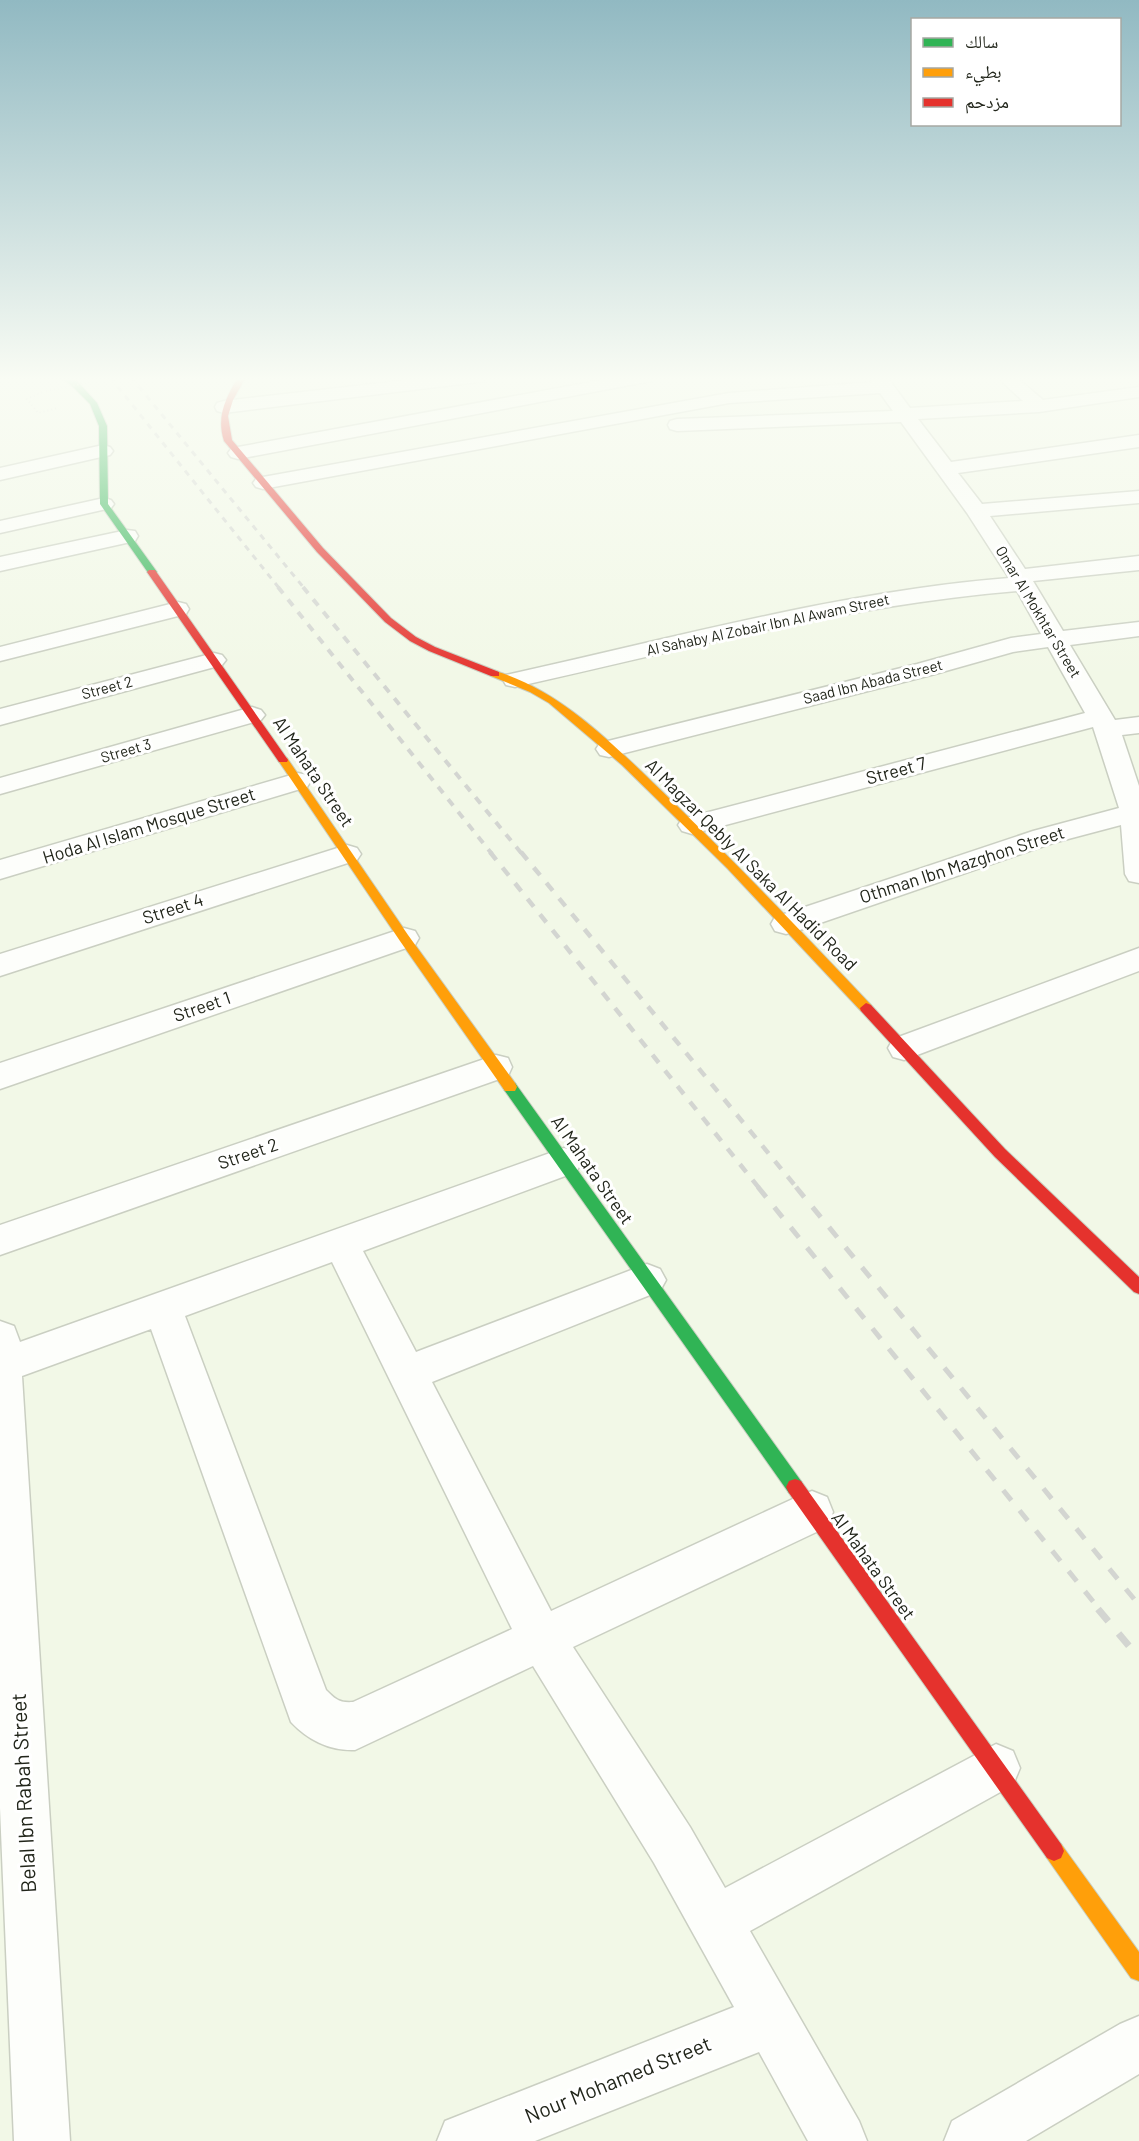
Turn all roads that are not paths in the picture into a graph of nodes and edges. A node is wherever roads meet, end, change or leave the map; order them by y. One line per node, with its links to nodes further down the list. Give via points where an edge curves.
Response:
1 (103, 477): 7 (street)
2 (257, 477): 5 (street, Al Magzar Qebly Al Saka Al Hadid Road)
3 (296, 477): 5 (street)
4 (952, 477): 8 (street, Omar Al Mokhtar Street)
5 (262, 483): 19 (street, Al Magzar Qebly Al Saka Al Hadid Road, via 326,558 393,626 444,654)
6 (1139, 497): 8 (street)
7 (104, 504): 9 (street); 10 (street, Al Mahata Street)
8 (976, 511): 13 (street, Omar Al Mokhtar Street)
9 (0, 526)
10 (127, 536): 12 (street); 14 (street, Al Mahata Street)
11 (1139, 563): 13 (street, Al Sahaby Al Zobair Ibn Al Awam Street)
12 (0, 564)
13 (1021, 580): 16 (street, Omar Al Mokhtar Street); 19 (street, Al Sahaby Al Zobair Ibn Al Awam Street, via 822,612)
14 (178, 609): 17 (street); 18 (street, Al Mahata Street)
15 (1139, 628): 16 (street, Saad Ibn Abada Street)
16 (1055, 639): 22 (street, Omar Al Mokhtar Street); 24 (street, Saad Ibn Abada Street, via 1011,645)
17 (0, 654)
18 (214, 660): 20 (street, Al Mahata Street); 21 (street, Street 2)
19 (515, 680): 24 (street, Al Magzar Qebly Al Saka Al Hadid Road, via 568,711)
20 (252, 715): 25 (street, Al Mahata Street); 26 (street, Street 3)
21 (0, 717)
22 (1103, 723): 23 (street, Street 7); 27 (street, Omar Al Mokhtar Street); 28 (street, Street 7)
23 (1139, 725)
24 (609, 748): 28 (street, Al Magzar Qebly Al Saka Al Hadid Road)
25 (297, 781): 29 (street, Al Mahata Street); 30 (street, Hoda Al Islam Mosque Street)
26 (0, 786)
27 (1137, 811): 31 (street, Omar Al Mokhtar Street); 32 (street, Othman Ibn Mazghon Street, via 1042,837)
28 (692, 825): 32 (street, Al Magzar Qebly Al Saka Al Hadid Road)
29 (347, 854): 33 (street, Al Mahata Street); 35 (street, Street 4)
30 (0, 870)
31 (1139, 874)
32 (786, 924): 36 (street, Al Magzar Qebly Al Saka Al Hadid Road)
33 (404, 938): 37 (street, Al Mahata Street); 38 (street, Street 1)
34 (1139, 959): 36 (street)
35 (0, 965)
36 (903, 1048): 43 (street, Al Magzar Qebly Al Saka Al Hadid Road, via 999,1150)
37 (496, 1067): 39 (street, Al Mahata Street); 40 (street, Street 2)
38 (0, 1076)
39 (564, 1162): 41 (street); 42 (street, Al Mahata Street)
40 (0, 1240)
41 (340, 1242): 44 (street); 46 (street)
42 (647, 1280): 46 (street); 48 (street, Al Mahata Street)
43 (1139, 1287)
44 (162, 1307): 45 (street); 49 (street, via 308,1705 322,1720 340,1727 356,1726)
45 (1, 1352): 47 (street, Belal Ibn Rabah Street)
46 (407, 1374): 49 (street)
47 (4, 1482): 55 (street, Belal Ibn Rabah Street)
48 (812, 1512): 49 (street); 50 (street, Al Mahata Street)
49 (541, 1638): 51 (street, via 672,1845)
50 (996, 1768): 51 (street); 52 (street, Al Mahata Street)
51 (715, 1922): 53 (street)
52 (1139, 1970)
53 (770, 2020): 56 (street, Nour Mohamed Street); 57 (street)
54 (1139, 2043): 58 (street)
55 (42, 2141)
56 (465, 2141)
57 (838, 2141)
58 (972, 2141)

